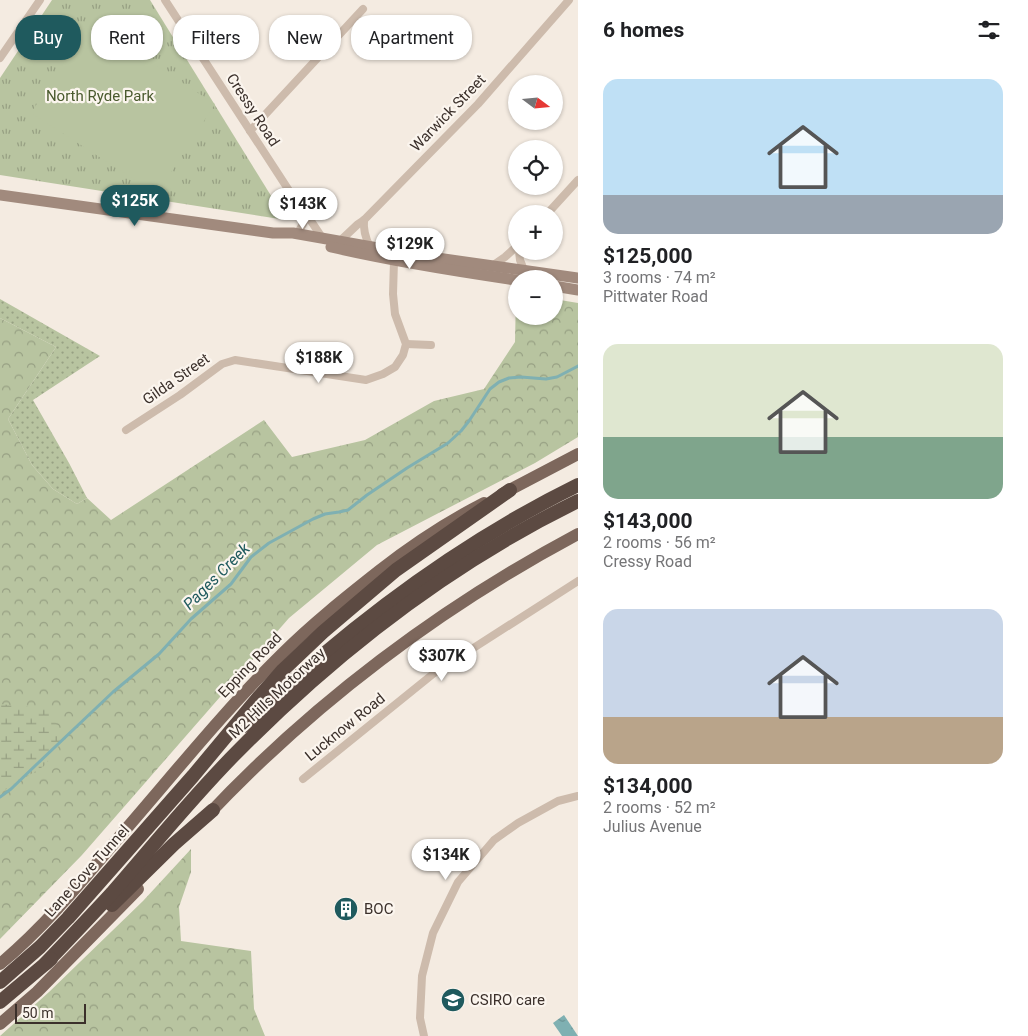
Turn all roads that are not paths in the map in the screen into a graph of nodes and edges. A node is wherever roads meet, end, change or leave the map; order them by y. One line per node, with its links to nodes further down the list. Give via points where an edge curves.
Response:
1 (40, 0): 5 (street)
2 (165, 0): 6 (street, Cressy Road)
3 (569, 0): 11 (street, Warwick Street, via 478,104)
4 (363, 9): 6 (street)
5 (0, 58)
6 (250, 131): 10 (street, Cressy Road)
7 (578, 180): 9 (street)
8 (0, 195): 12 (main road)
9 (555, 205)
10 (301, 209): 13 (street, via 304,222); 14 (street, Cressy Road)
11 (364, 220): 15 (street, Warwick Street); 16 (street, via 365,238)
12 (273, 233): 13 (main road); 20 (main road)
13 (294, 233): 14 (main road)
14 (323, 239): 15 (main road)
15 (340, 241): 16 (main road)
16 (374, 247): 18 (main road); 20 (street)
17 (508, 254): 21 (street)
18 (423, 256): 20 (street); 21 (main road)
19 (520, 260): 22 (street)
20 (394, 261): 25 (main road); 28 (street, via 392,294 395,314)
21 (492, 266): 22 (main road)
22 (524, 270)
23 (563, 276): 24 (main road)
24 (578, 278)
25 (508, 279)
26 (563, 288): 27 (main road)
27 (578, 290)
28 (406, 344): 29 (street); 30 (street, Gilda Street, via 395,367 366,380 235,360 222,364)
29 (431, 345)
30 (126, 430)
31 (578, 454): 33 (main road, Epping Road)
32 (578, 485): 37 (highway, M2 Hills Motorway, via 462,551 343,636 276,695)
33 (510, 490): 37 (highway, via 396,570 322,632 283,670); 41 (main road, Epping Road, via 447,523 396,558 297,640 251,686 67,897)
34 (578, 501): 42 (highway, M2 Hills Motorway, via 452,573 344,653 237,752)
35 (578, 534): 40 (main road, via 473,596 390,653 265,757)
36 (578, 581): 38 (street, Lucknow Road, via 434,674)
37 (193, 776): 43 (highway, Lane Cove Tunnel, via 68,918)
38 (302, 778)
39 (578, 796): 46 (street, via 558,801 494,840 458,882 433,933 422,976 420,1018)
40 (213, 810): 42 (highway, via 115,903); 45 (main road, via 51,978)
41 (0, 964)
42 (44, 964): 44 (highway)
43 (0, 982)
44 (0, 1002)
45 (0, 1024)
46 (424, 1036)

